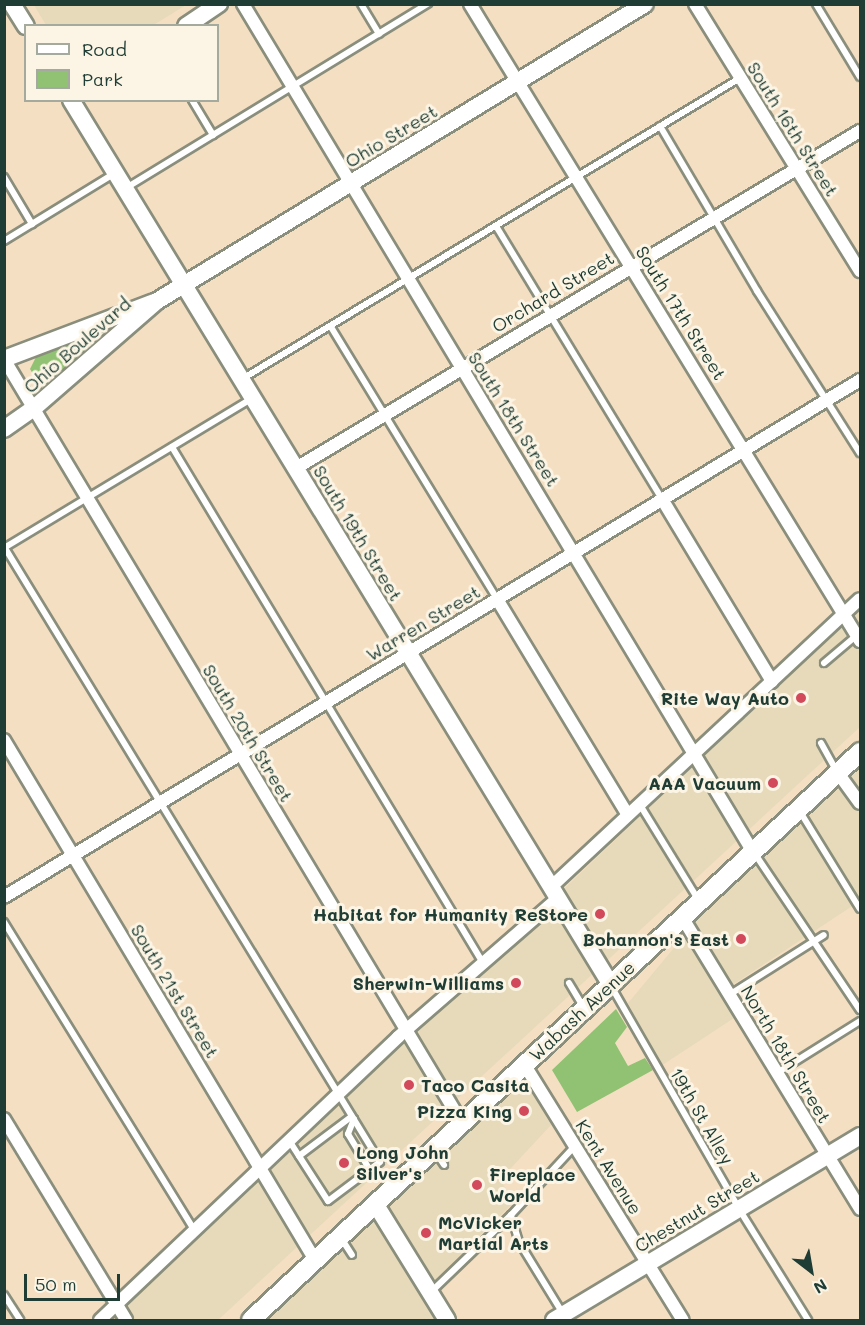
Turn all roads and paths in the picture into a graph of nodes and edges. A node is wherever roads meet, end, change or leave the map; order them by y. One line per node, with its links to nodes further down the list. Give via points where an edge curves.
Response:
1 (12, 4): 10 (street)
2 (219, 4): 11 (street)
3 (243, 4): 16 (street, South 18th Street)
4 (361, 4): 12 (lane)
5 (428, 4): 12 (lane)
6 (470, 4): 15 (street, South 17th Street)
7 (645, 4): 15 (street, Ohio Street)
8 (695, 4): 14 (street, South 16th Street)
9 (816, 4): 13 (lane)
10 (25, 24)
11 (189, 24)
12 (380, 34): 16 (lane)
13 (861, 77)
14 (740, 78): 19 (lane); 22 (street, South 16th Street)
15 (518, 82): 25 (street, South 17th Street); 26 (street, Ohio Street)
16 (292, 87): 21 (lane); 26 (street, South 18th Street)
17 (72, 102): 23 (street, South 19th Street)
18 (193, 102): 21 (lane)
19 (660, 126): 25 (lane); 28 (lane)
20 (861, 130): 22 (street, Orchard Street)
21 (213, 135): 27 (lane)
22 (796, 168): 28 (street, Orchard Street); 33 (street, South 16th Street)
23 (116, 173): 27 (street, South 19th Street); 29 (lane)
24 (4, 177): 29 (lane)
25 (574, 177): 30 (lane); 32 (street, South 17th Street)
26 (349, 183): 34 (street, South 18th Street); 35 (street, Ohio Street)
27 (125, 188): 35 (street, South 19th Street)
28 (717, 218): 32 (street, Orchard Street); 44 (lane, via 757,291)
29 (32, 224): 31 (lane)
30 (496, 226): 34 (lane); 37 (lane)
31 (4, 241)
32 (632, 267): 37 (street, Orchard Street); 49 (street, South 17th Street)
33 (861, 271)
34 (408, 281): 38 (lane); 40 (street, South 18th Street)
35 (184, 284): 36 (street, Ohio Street); 41 (street, South 19th Street)
36 (157, 301): 39 (street, Ohio Boulevard); 45 (street, Ohio Boulevard)
37 (549, 315): 40 (street, Orchard Street); 53 (lane)
38 (331, 327): 41 (lane); 46 (lane)
39 (4, 359): 45 (street, South 20th Street)
40 (462, 368): 46 (street, Orchard Street); 55 (street, South 18th Street)
41 (242, 379): 43 (street, South 19th Street)
42 (861, 380): 44 (street, Warren Street)
43 (254, 398): 48 (lane); 51 (street, South 19th Street)
44 (829, 400): 49 (street, Warren Street); 50 (lane)
45 (34, 408): 47 (street, Ohio Boulevard); 52 (street, South 20th Street)
46 (384, 415): 51 (street, Orchard Street); 56 (lane)
47 (4, 429)
48 (172, 447): 52 (lane); 63 (lane)
49 (745, 450): 53 (street, Warren Street); 58 (street, South 17th Street)
50 (861, 453)
51 (296, 468): 60 (street, South 19th Street)
52 (88, 498): 54 (lane); 68 (street, South 20th Street)
53 (662, 499): 55 (street, Warren Street); 62 (street)
54 (5, 548): 70 (lane)
55 (574, 552): 56 (street, Warren Street); 67 (street, South 18th Street)
56 (497, 599): 60 (street, Warren Street); 74 (street)
57 (861, 599): 58 (street)
58 (844, 614): 59 (street, South 17th Street); 62 (street)
59 (859, 638): 61 (lane)
60 (406, 654): 63 (street, Warren Street); 77 (street, South 19th Street)
61 (824, 663)
62 (772, 681): 67 (street)
63 (326, 702): 68 (street, Warren Street); 85 (lane)
64 (4, 740): 76 (street, South 21st Street)
65 (821, 743): 69 (lane)
66 (861, 752): 69 (main road, Wabash Avenue)
67 (694, 753): 71 (street); 75 (street, South 18th Street)
68 (240, 754): 70 (street, Warren Street); 92 (street, South 20th Street)
69 (838, 773): 72 (street); 73 (main road, Wabash Avenue)
70 (159, 803): 76 (street, Warren Street); 95 (lane)
71 (639, 803): 74 (street); 79 (lane)
72 (861, 803)
73 (799, 809): 75 (main road, Wabash Avenue); 80 (lane)
74 (627, 814): 77 (street)
75 (753, 852): 79 (main road, Wabash Avenue); 84 (lane)
76 (74, 855): 78 (street, Warren Street); 104 (street, South 21st Street)
77 (555, 892): 85 (street, via 532,927); 87 (street, South 19th Street)
78 (4, 897)
79 (699, 901): 81 (main road, Wabash Avenue)
80 (861, 909)
81 (682, 917): 87 (main road, Wabash Avenue); 88 (street, North 18th Street)
82 (4, 922): 110 (lane)
83 (824, 935): 84 (lane)
84 (816, 940): 88 (lane); 90 (lane)
85 (483, 963): 92 (street)
86 (569, 983): 89 (lane)
87 (611, 986): 89 (main road, Wabash Avenue); 107 (lane, 19th St Alley)
88 (729, 995): 94 (street, North 18th Street)
89 (585, 1009): 93 (main road, Wabash Avenue)
90 (861, 1010)
91 (861, 1020): 94 (lane)
92 (406, 1030): 95 (street); 98 (street, South 20th Street)
93 (524, 1064): 98 (main road, Wabash Avenue); 101 (street, Kent Avenue)
94 (777, 1073): 103 (street, North 18th Street)
95 (338, 1093): 96 (lane); 100 (street)
96 (353, 1118): 102 (lane); 105 (lane, via 348,1134); 105 (lane, via 380,1162)
97 (4, 1119): 117 (street)
98 (462, 1123): 106 (main road, Wabash Avenue, via 439,1157)
99 (861, 1136): 103 (street, Chestnut Street)
100 (290, 1142): 102 (lane); 104 (street)
101 (575, 1146): 109 (lane); 114 (street, Kent Avenue)
102 (298, 1156): 105 (lane, via 328,1201)
103 (827, 1156): 107 (street, Chestnut Street); 108 (street, North 18th Street)
104 (261, 1170): 110 (street); 113 (street, South 21st Street)
105 (370, 1170)
106 (376, 1205): 111 (main road, Wabash Avenue); 115 (street)
107 (739, 1209): 114 (street, Chestnut Street); 125 (lane, 19th St Alley)
108 (861, 1209)
109 (511, 1215): 115 (lane); 118 (lane, via 519,1242)
110 (195, 1232): 117 (street)
111 (341, 1237): 112 (lane); 113 (main road, Wabash Avenue)
112 (352, 1255)
113 (315, 1260): 122 (main road, Wabash Avenue)
114 (648, 1264): 118 (street, Chestnut Street); 124 (street, Kent Avenue)
115 (430, 1293): 123 (street)
116 (4, 1295): 119 (lane)
117 (116, 1305): 120 (street); 121 (street)
118 (561, 1319)
119 (20, 1320)
120 (100, 1320)
121 (126, 1320)
122 (251, 1320)
123 (447, 1320)
124 (683, 1320)
125 (808, 1320)

